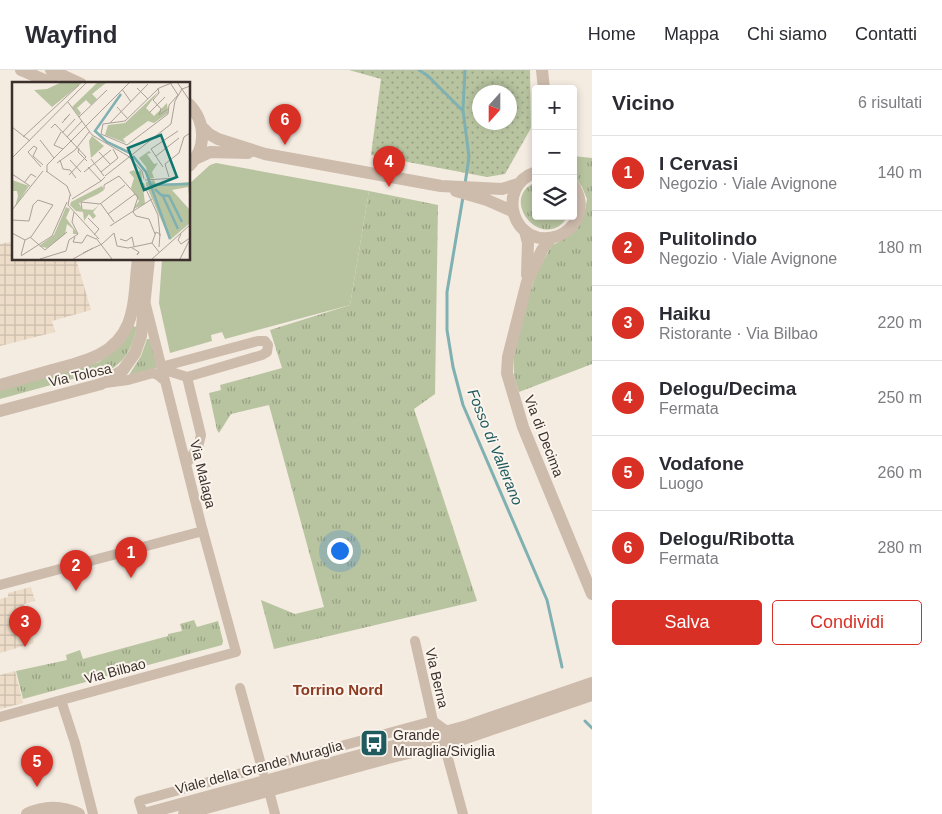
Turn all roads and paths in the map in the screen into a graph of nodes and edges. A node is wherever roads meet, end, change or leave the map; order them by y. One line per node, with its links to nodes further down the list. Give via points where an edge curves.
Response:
1 (21, 70): 4 (street)
2 (51, 70): 5 (street)
3 (542, 70): 6 (street)
4 (49, 82)
5 (77, 82)
6 (544, 85)
7 (190, 105): 8 (street)
8 (202, 127): 9 (street, via 218,139); 10 (street, via 202,143)
9 (265, 154): 10 (street, via 214,151); 12 (street)
10 (192, 162)
11 (532, 173): 13 (street)
12 (437, 185): 13 (street, via 496,189); 15 (street)
13 (513, 186): 15 (street)
14 (577, 193): 16 (street, via 580,210)
15 (509, 209): 18 (street)
16 (577, 218)
17 (576, 220): 19 (street, via 566,232)
18 (525, 231): 19 (street, via 533,236); 22 (street, Via di Decima, via 528,249)
19 (551, 238): 22 (street, Via di Decima)
20 (138, 260): 28 (street, via 129,320 111,347 90,360)
21 (148, 260): 23 (street)
22 (526, 282): 33 (street, Via di Decima, via 508,357 508,377 523,428)
23 (145, 303): 24 (street, Via Malaga); 27 (street, via 141,336 135,353 123,370)
24 (162, 368): 25 (street); 25 (street, via 258,340 265,341 268,346 262,355); 26 (street, Via Malaga)
25 (187, 377): 30 (street, via 201,435 198,447)
26 (165, 381): 27 (street, Via Tolosa, via 152,374); 30 (street, Via Malaga)
27 (101, 384): 29 (street, Via Tolosa)
28 (0, 385)
29 (0, 411)
30 (186, 464): 31 (street, Via Malaga)
31 (203, 531): 32 (street); 35 (street, Via Malaga)
32 (0, 585)
33 (592, 594)
34 (415, 641): 42 (street, Via Berna)
35 (236, 652): 39 (street, Via Bilbao)
36 (592, 683): 40 (street)
37 (240, 688): 45 (street)
38 (592, 695): 40 (street, Viale della Grande Muraglia)
39 (61, 700): 41 (street, Via Bilbao); 49 (street)
40 (528, 711): 43 (street, Viale della Grande Muraglia); 44 (street, Viale della Grande Muraglia)
41 (0, 717)
42 (433, 721): 43 (street); 45 (street)
43 (447, 732): 46 (street, Viale della Grande Muraglia)
44 (444, 744): 46 (street, Viale della Grande Muraglia); 53 (street)
45 (262, 767): 46 (street); 50 (street, via 139,800)
46 (267, 786): 50 (street, Viale della Grande Muraglia); 51 (street, Viale della Grande Muraglia); 52 (street)
47 (27, 814): 48 (street, via 55,808)
48 (79, 814)
49 (93, 814)
50 (143, 814)
51 (184, 814)
52 (275, 814)
53 (463, 814)

